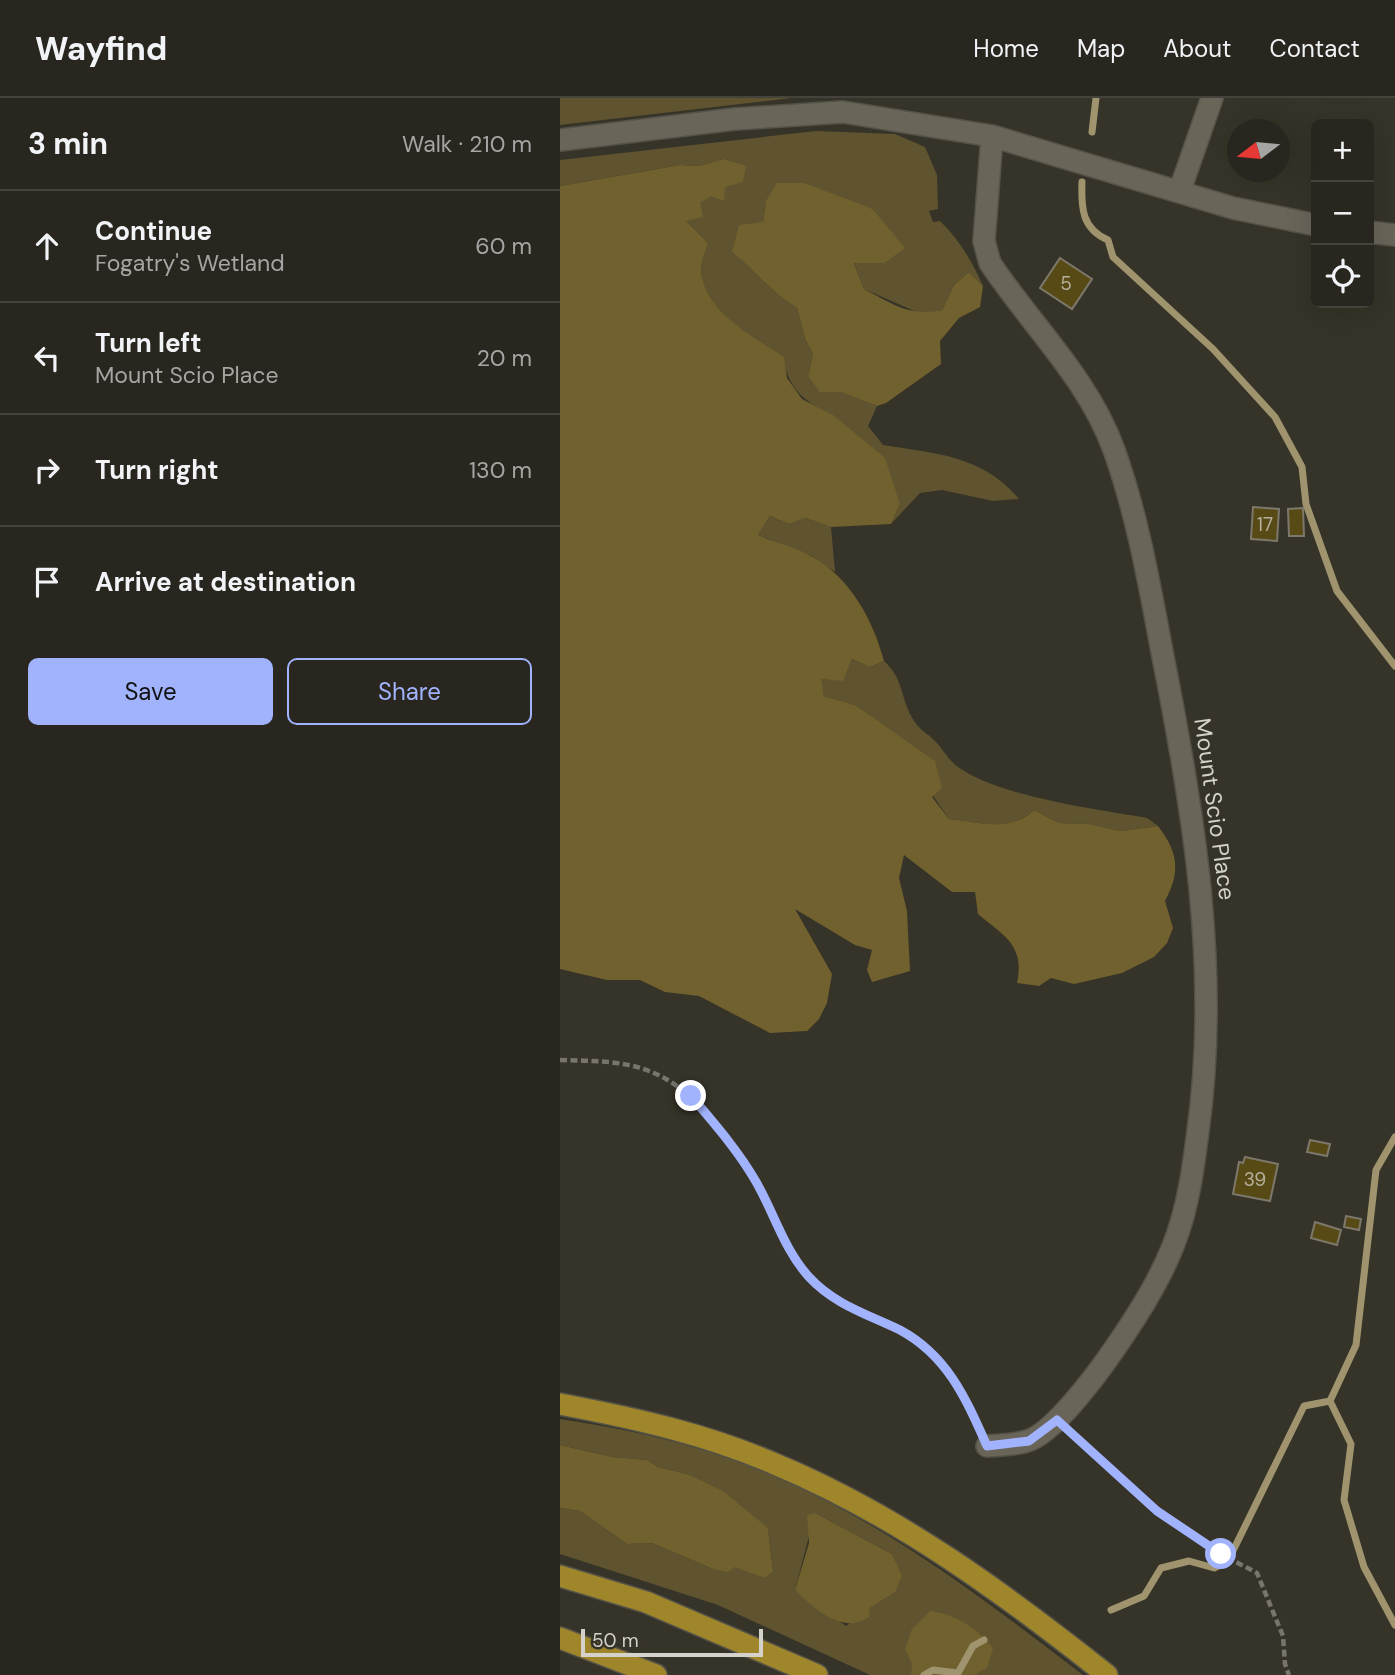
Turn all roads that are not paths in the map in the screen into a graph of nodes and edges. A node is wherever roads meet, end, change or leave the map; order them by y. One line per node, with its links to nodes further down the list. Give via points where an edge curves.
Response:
1 (1212, 98): 5 (street)
2 (840, 105): 3 (street); 4 (street)
3 (992, 136): 5 (street); 10 (street, Mount Scio Place, via 984,241 990,263 1087,396 1114,449 1126,488 1177,727 1204,920 1206,990 1201,1107 1190,1193 1167,1260 1096,1377 1057,1420 1029,1441)
4 (560, 140)
5 (1180, 190): 6 (street, via 1233,208)
6 (1311, 224)
7 (1374, 233): 8 (street)
8 (1395, 235)
9 (560, 1404): 15 (highway, via 699,1436 817,1482 933,1547)
10 (987, 1446)
11 (560, 1576): 14 (highway, via 646,1602)
12 (560, 1638): 13 (highway)
13 (656, 1675)
14 (817, 1675)
15 (1107, 1675)

